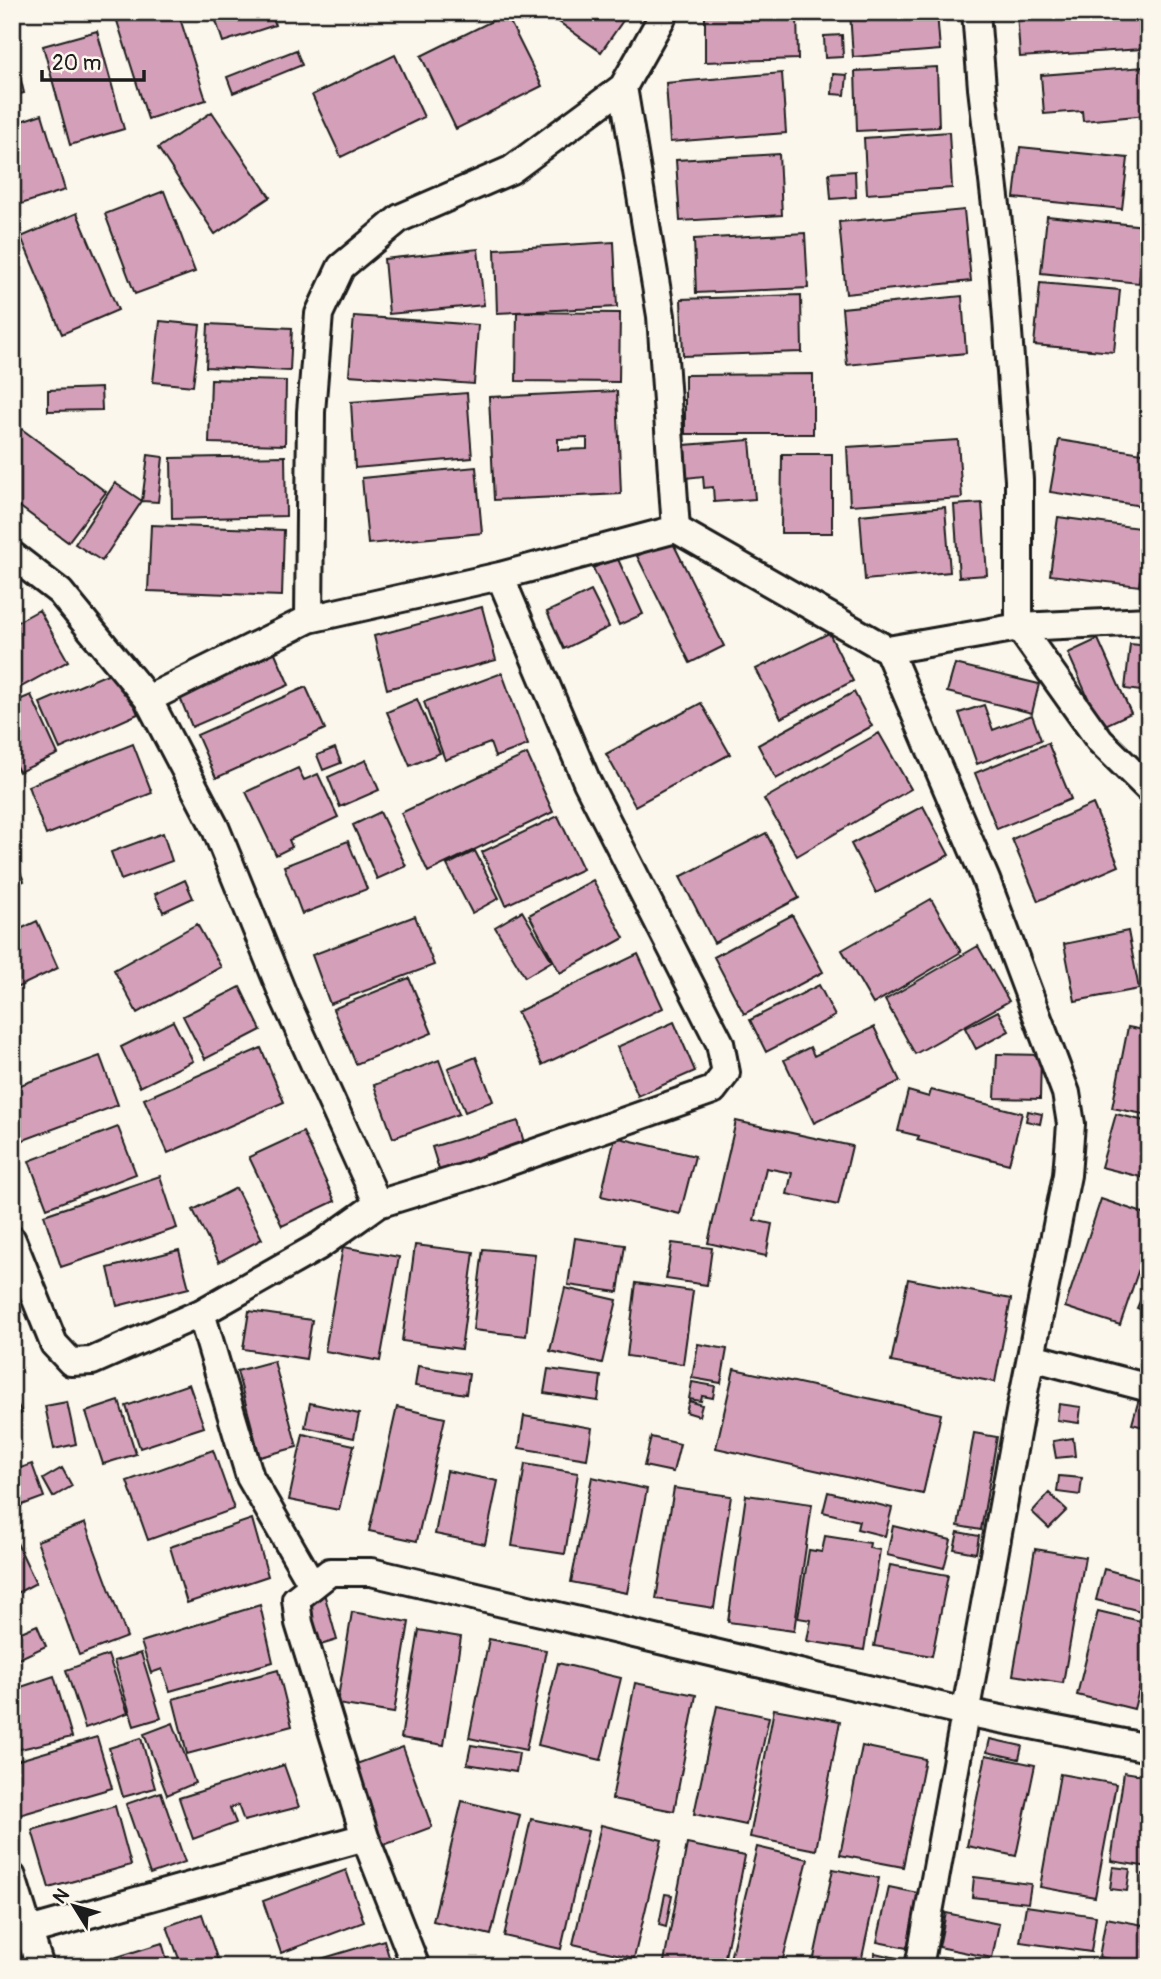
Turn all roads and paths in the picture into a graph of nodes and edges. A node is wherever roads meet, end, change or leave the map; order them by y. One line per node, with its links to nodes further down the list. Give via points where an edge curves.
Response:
1 (665, 12): 3 (street)
2 (976, 12): 9 (street, via 1003,265 1019,480)
3 (623, 87): 4 (street, via 661,316); 7 (street, via 511,170 400,218 341,267 318,314 311,412)
4 (676, 529): 6 (street); 10 (street)
5 (12, 555): 11 (street, via 60,592)
6 (500, 576): 7 (street); 13 (street, via 587,782 720,1043 726,1073 713,1090)
7 (309, 619): 11 (street)
8 (1149, 621): 9 (street)
9 (1019, 627): 10 (street); 12 (street, via 1100,741)
10 (888, 650): 16 (street, via 986,880 1066,1093 1072,1124 1068,1175)
11 (148, 699): 13 (street, via 215,827 284,997)
12 (1149, 789)
13 (378, 1204): 15 (street, via 319,1246)
14 (12, 1240): 15 (street, via 54,1344 71,1363 92,1361)
15 (201, 1314): 18 (street, via 250,1477)
16 (1032, 1357): 17 (street); 19 (street)
17 (1149, 1388)
18 (312, 1584): 19 (street, via 330,1572 371,1572); 21 (street, via 296,1599 299,1623)
19 (965, 1712): 20 (street); 26 (street)
20 (1149, 1748)
21 (365, 1837): 23 (street); 24 (street)
22 (12, 1877): 23 (street)
23 (29, 1931): 25 (street)
24 (420, 1966)
25 (40, 1967)
26 (919, 1967)

